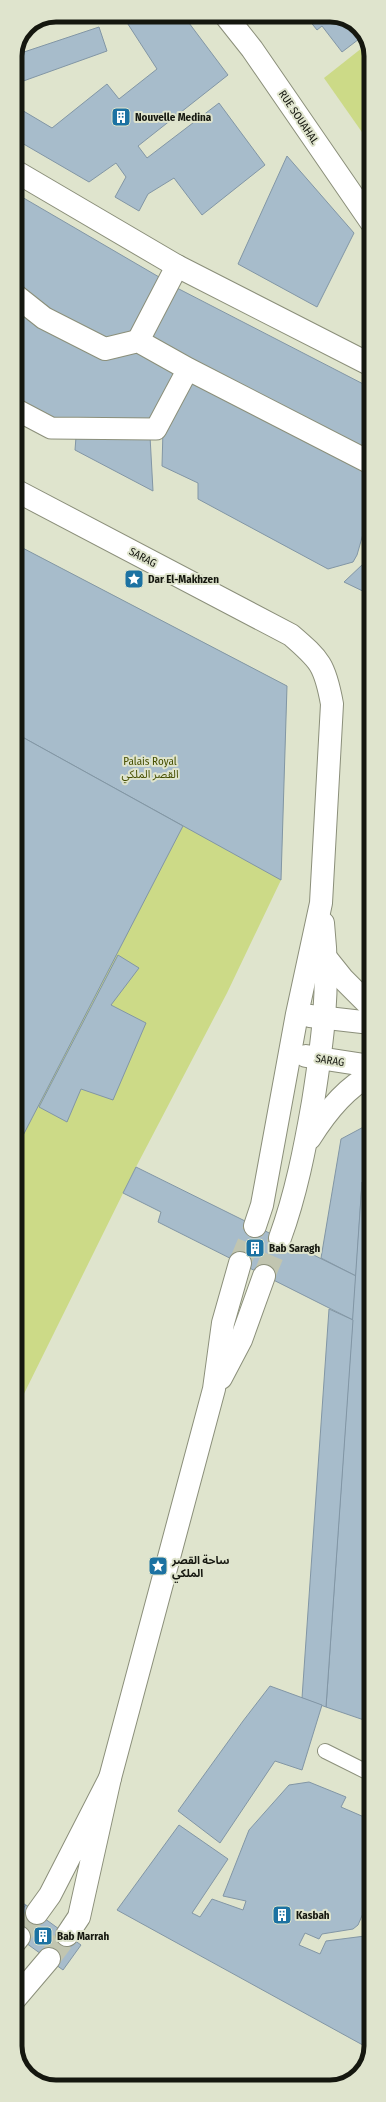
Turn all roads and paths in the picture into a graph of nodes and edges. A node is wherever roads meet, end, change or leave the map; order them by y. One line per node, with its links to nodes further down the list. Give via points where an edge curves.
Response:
1 (231, 22): 3 (street, RUE SOUAHAL, via 252,49)
2 (22, 175): 4 (street)
3 (364, 212)
4 (177, 266): 6 (street); 7 (street)
5 (22, 301): 6 (street, via 44,318 104,349)
6 (138, 341): 8 (street)
7 (364, 361)
8 (188, 369): 9 (street, via 156,429 51,428); 10 (street)
9 (22, 413)
10 (364, 459)
11 (22, 494): 12 (street, SARAG, via 291,635 317,657 328,679 332,704)
12 (321, 903): 13 (street); 15 (street)
13 (327, 959): 14 (street); 16 (street)
14 (364, 1000)
15 (297, 1014): 16 (street); 18 (street)
16 (325, 1018): 17 (street); 19 (street)
17 (364, 1021)
18 (289, 1053): 19 (street, SARAG); 23 (street, via 262,1205)
19 (320, 1058): 20 (street, SARAG); 22 (street)
20 (364, 1065)
21 (364, 1078): 22 (street, via 338,1100)
22 (306, 1144): 24 (street, via 288,1217)
23 (255, 1226)
24 (280, 1238)
25 (240, 1263): 27 (street, via 223,1323)
26 (264, 1276): 27 (street, via 241,1340)
27 (214, 1389): 30 (street)
28 (325, 1751): 29 (lane)
29 (364, 1770)
30 (110, 1778): 31 (street, via 50,1896); 32 (street, via 79,1917)
31 (37, 1913)
32 (67, 1935)
33 (49, 1959): 34 (street)
34 (22, 1991)

